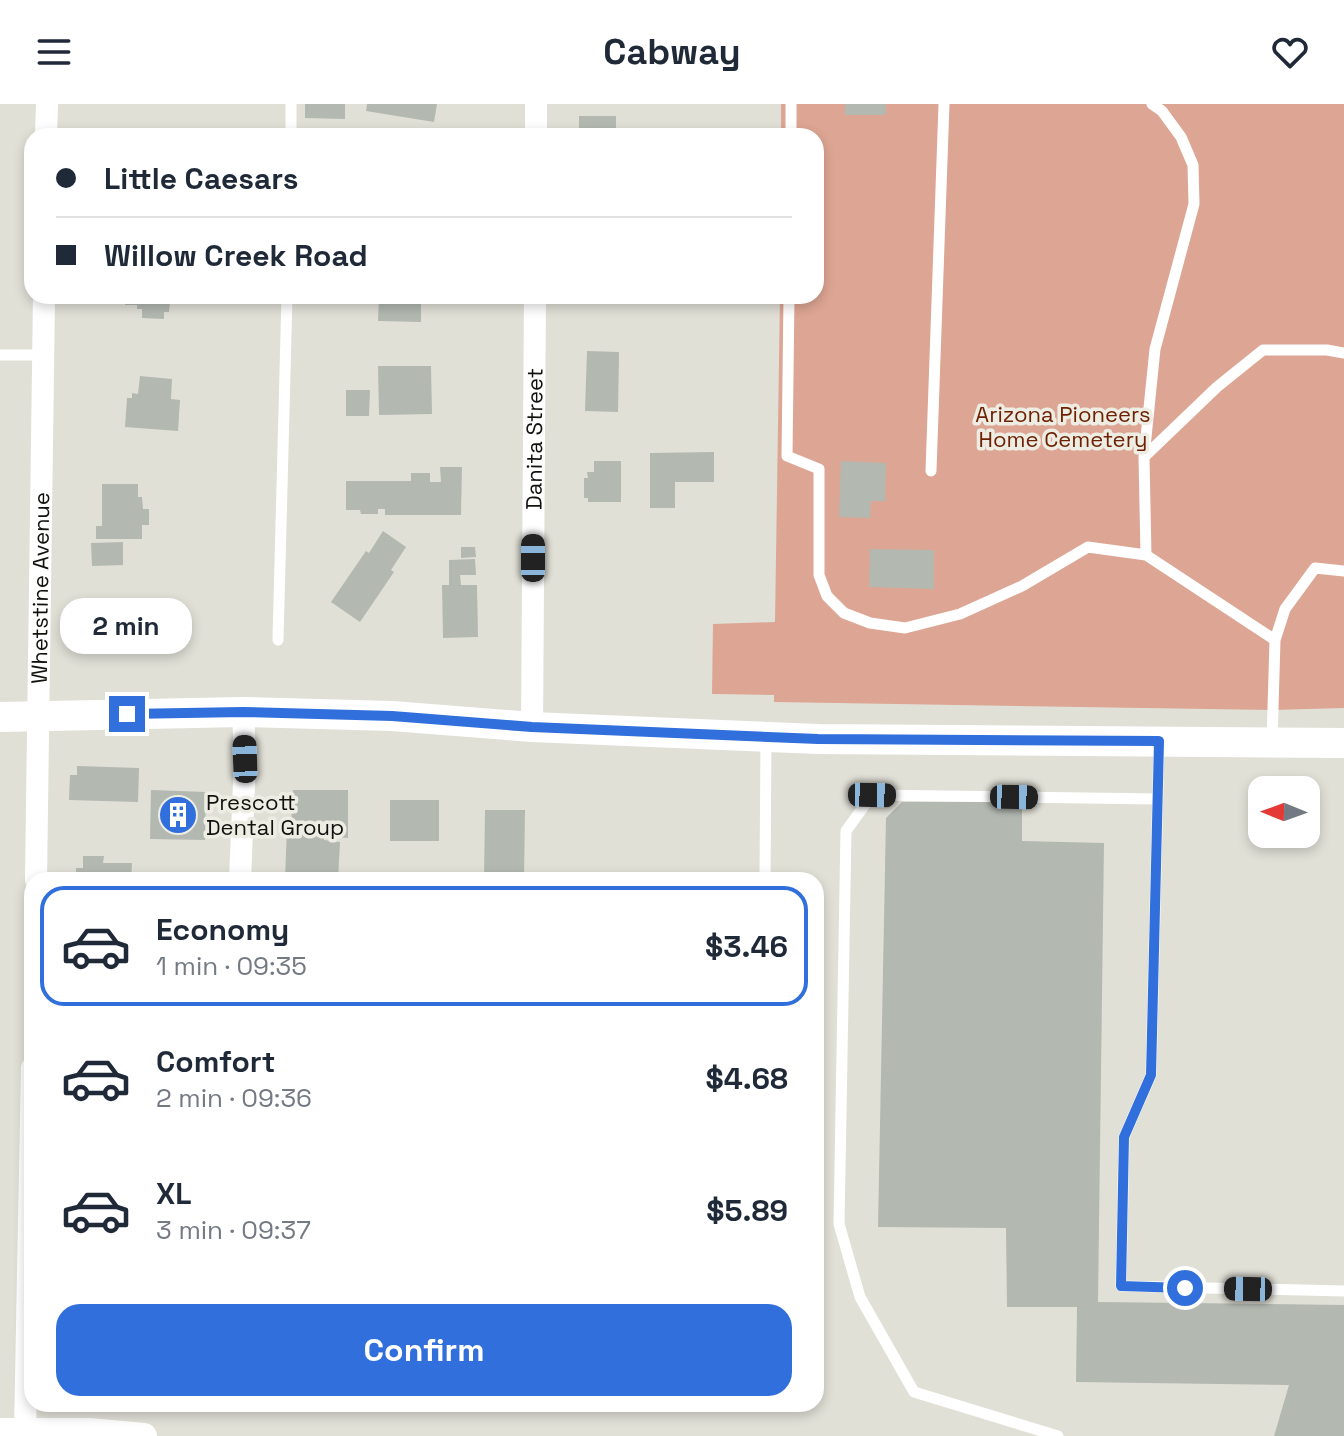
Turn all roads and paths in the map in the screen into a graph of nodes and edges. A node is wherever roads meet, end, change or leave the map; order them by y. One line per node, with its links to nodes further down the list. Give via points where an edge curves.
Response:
1 (47, 104): 7 (street)
2 (291, 104): 8 (lane)
3 (536, 104): 9 (street)
4 (791, 104): 10 (lane)
5 (944, 104): 19 (lane)
6 (1152, 104): 18 (lane, via 1181,137 1193,165 1194,204 1155,349)
7 (46, 128)
8 (291, 128)
9 (536, 128)
10 (791, 128)
11 (44, 304): 17 (street, Whetstine Avenue)
12 (287, 304): 22 (lane)
13 (535, 304): 27 (street, Danita Street)
14 (789, 304): 20 (lane, via 787,456 819,469 819,575 827,596 844,613 905,628 960,614 1088,547)
15 (1344, 353): 18 (lane, via 1263,350)
16 (0, 355): 17 (lane)
17 (43, 355): 25 (street, Whetstine Avenue)
18 (1144, 457): 20 (lane)
19 (931, 471)
20 (1146, 555): 23 (lane)
21 (1344, 571): 23 (lane, via 1315,568 1285,609)
22 (278, 640)
23 (1275, 640): 30 (lane)
24 (243, 712): 25 (main road); 27 (main road); 34 (street)
25 (39, 716): 26 (main road); 33 (street, Whetstine Avenue)
26 (0, 717)
27 (532, 727): 28 (main road)
28 (766, 737): 29 (main road); 35 (lane)
29 (1159, 741): 30 (main road); 32 (lane)
30 (1272, 743): 31 (main road)
31 (1344, 743)
32 (1157, 799): 37 (lane, via 1151,1075 1124,1137 1121,1286); 40 (lane, via 872,795 846,831 839,1224 860,1297 914,1392)
33 (36, 872)
34 (240, 872)
35 (765, 872)
36 (24, 1250): 38 (street)
37 (1344, 1291)
38 (16, 1433): 39 (street)
39 (144, 1436)
40 (1058, 1436)

